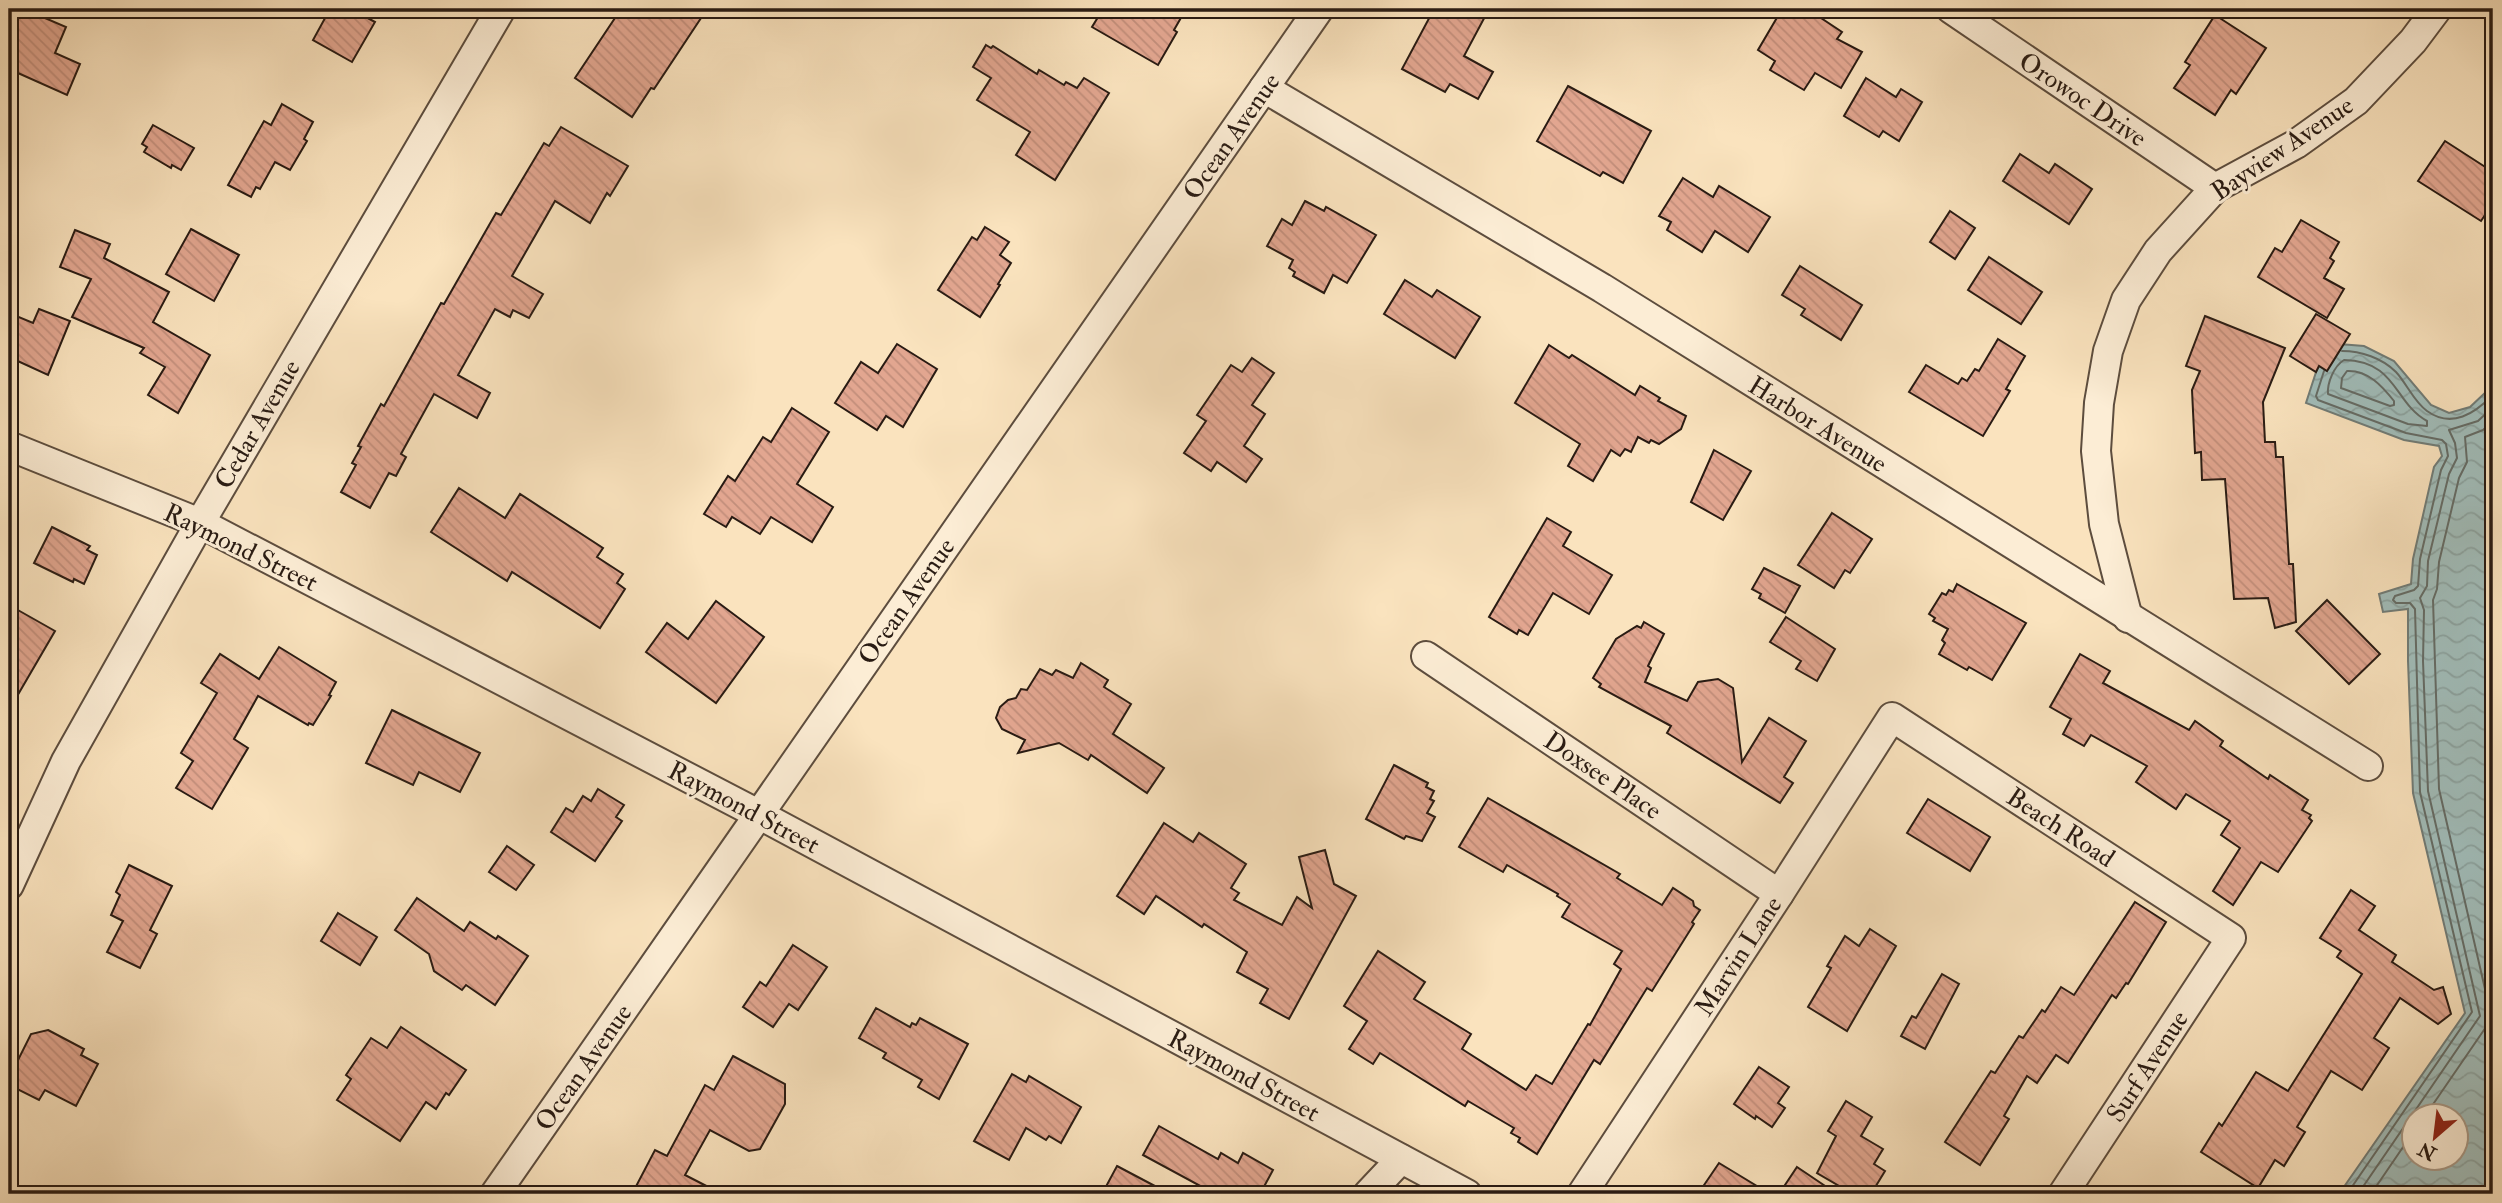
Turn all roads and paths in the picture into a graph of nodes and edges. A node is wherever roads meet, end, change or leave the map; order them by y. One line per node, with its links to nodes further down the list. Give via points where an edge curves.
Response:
1 (501, 9): 8 (street, Cedar Avenue)
2 (1319, 9): 5 (street, Ocean Avenue)
3 (1951, 9): 6 (street, Orowoc Drive)
4 (2437, 9): 6 (street, Bayview Avenue, via 2356,101 2296,144)
5 (1264, 89): 9 (street, Harbor Avenue, via 1602,288); 13 (street, Ocean Avenue)
6 (2215, 188): 9 (street, Bayview Avenue, via 2158,251 2126,300 2108,351 2096,451 2104,524)
7 (9, 446): 8 (street, Raymond Street)
8 (200, 523): 13 (street, Raymond Street); 14 (street, Cedar Avenue, via 66,761)
9 (2128, 618): 12 (street, Harbor Avenue)
10 (1426, 656): 15 (street, Doxsee Place)
11 (1892, 716): 15 (street, Marvin Lane); 16 (street, Beach Road)
12 (2368, 766)
13 (758, 814): 17 (street, Raymond Street); 18 (street, Ocean Avenue)
14 (9, 885)
15 (1779, 894): 21 (street, Marvin Lane)
16 (2231, 938): 22 (street, Surf Avenue)
17 (1401, 1159): 19 (street); 20 (street, Raymond Street)
18 (495, 1194)
19 (1368, 1194)
20 (1467, 1194)
21 (1582, 1194)
22 (2063, 1194)

